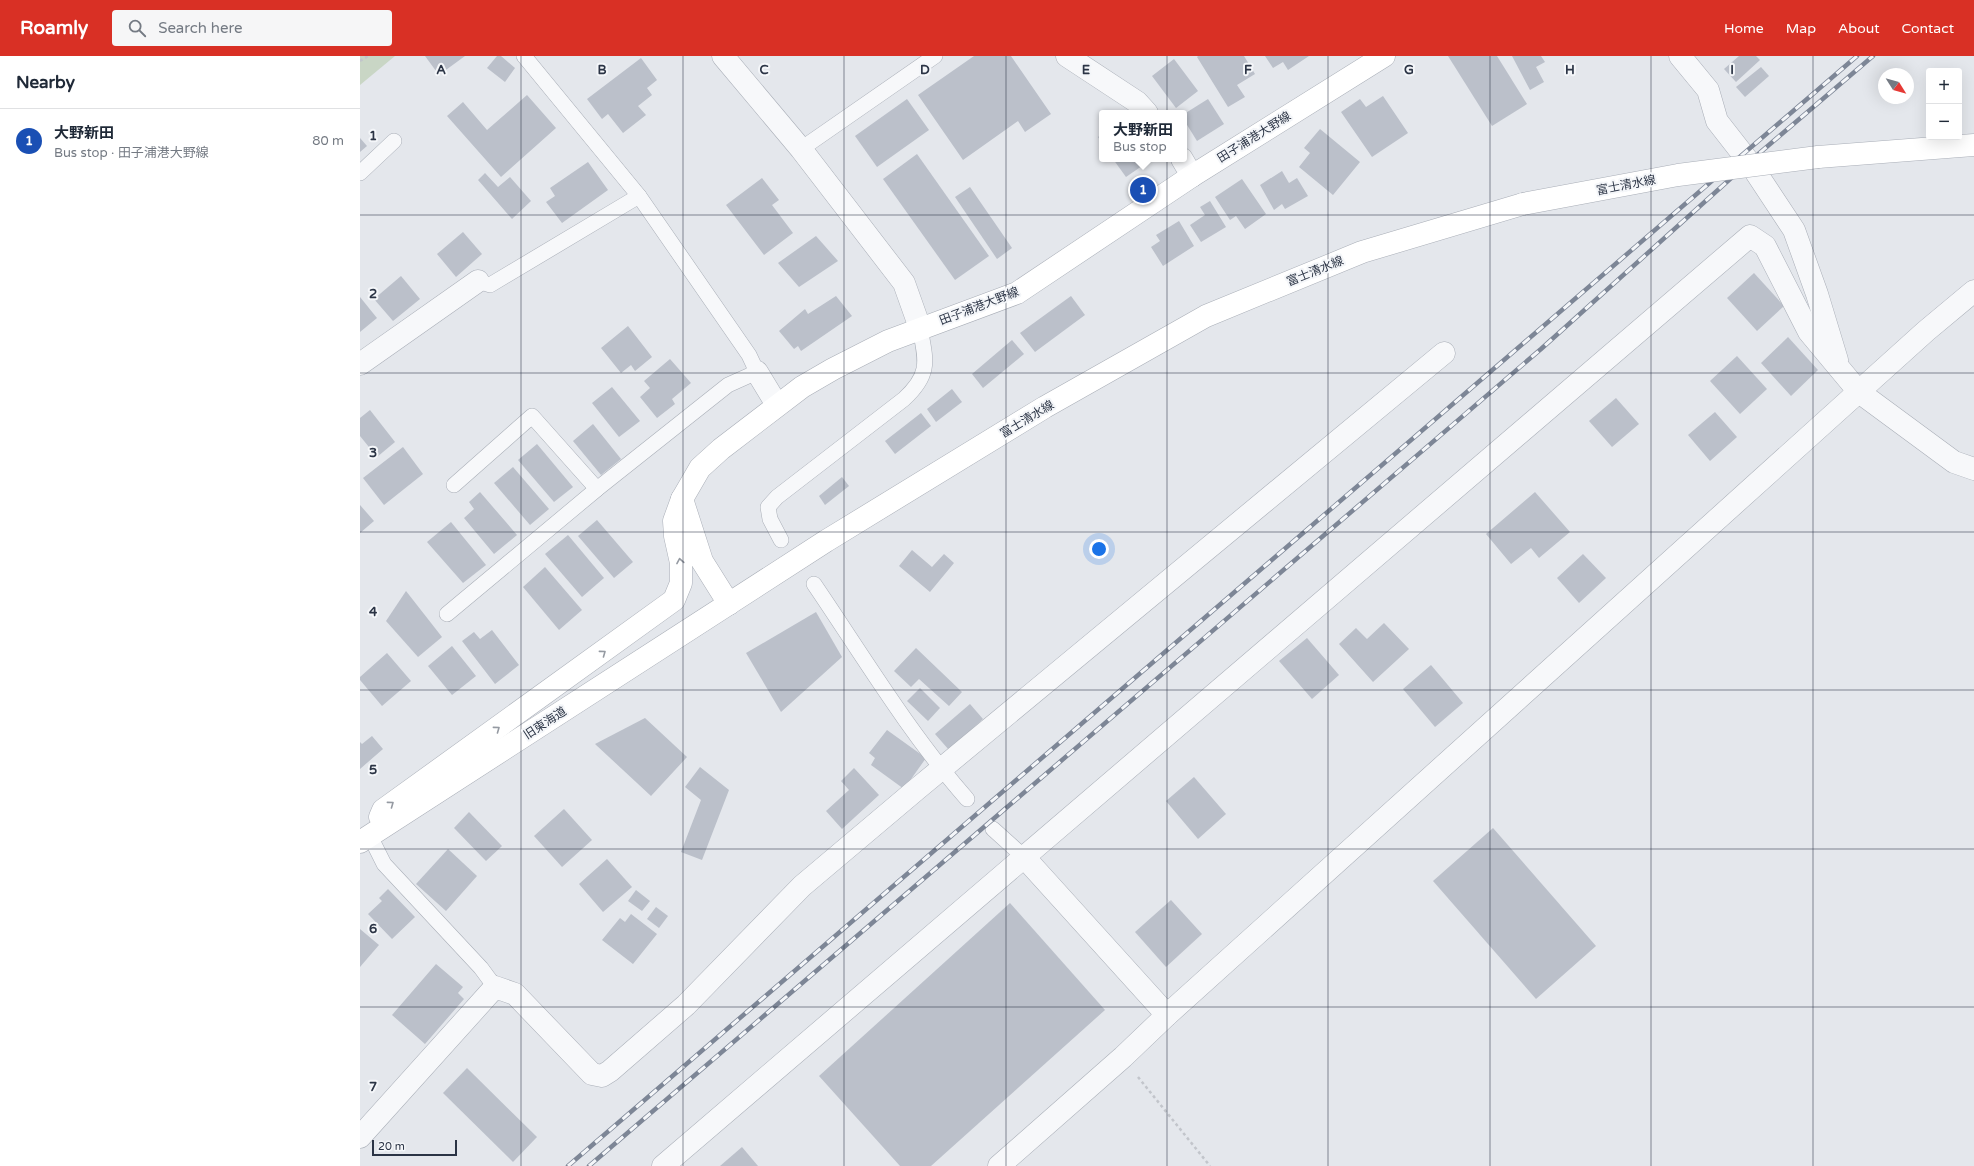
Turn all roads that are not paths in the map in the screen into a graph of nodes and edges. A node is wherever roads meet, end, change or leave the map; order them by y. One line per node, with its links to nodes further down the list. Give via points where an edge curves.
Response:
1 (524, 56): 13 (lane)
2 (723, 56): 10 (street)
3 (935, 56): 10 (lane)
4 (1067, 56): 7 (street, via 1137,102)
5 (1384, 56): 11 (main road, 田子浦港大野線)
6 (1680, 56): 19 (street, via 1708,90 1717,121 1749,162 1794,230)
7 (1144, 110)
8 (394, 141): 12 (lane)
9 (1974, 145): 29 (main road, 富士清水線, bridge, via 1818,156 1678,175 1523,204 1362,252 1206,316 1045,407 826,541)
10 (801, 149): 16 (street, via 904,283)
11 (1187, 167): 16 (main road, 田子浦港大野線, via 1017,293)
12 (360, 173)
13 (639, 196): 14 (lane, via 490,285); 20 (lane, via 749,355)
14 (478, 281): 18 (street)
15 (1974, 291): 21 (street)
16 (920, 328): 22 (main road, 田子浦港大野線, via 833,369); 27 (lane, via 925,355 924,373 917,387 777,497 768,507 770,519)
17 (1444, 352): 31 (street)
18 (360, 364)
19 (1840, 370): 21 (street); 35 (street, via 1809,332 1765,246 1750,236)
20 (756, 372): 22 (street); 25 (lane, via 728,385)
21 (1859, 392): 23 (street, via 1954,462); 37 (street)
22 (777, 405): 26 (main road, 田子浦港大野線, via 721,448 700,468)
23 (1974, 469)
24 (454, 485): 25 (lane, via 532,416)
25 (597, 489): 30 (lane)
26 (682, 499): 29 (main road, via 702,562); 34 (main road, 田子浦港大野線, one-way to 26, via 383,810 674,600 682,583 674,521)
27 (781, 540)
28 (814, 584): 31 (lane)
29 (729, 604): 34 (main road, 旧東海道)
30 (447, 614)
31 (941, 769): 32 (lane); 36 (street, via 802,886 686,1005 602,1076 592,1074 585,1068 515,994)
32 (967, 799)
33 (993, 830): 35 (lane)
34 (365, 839): 36 (lane, via 384,864 481,968)
35 (1024, 857): 37 (street); 39 (street)
36 (495, 987): 38 (street)
37 (1167, 1015): 40 (street)
38 (360, 1137)
39 (663, 1166)
40 (999, 1166)

